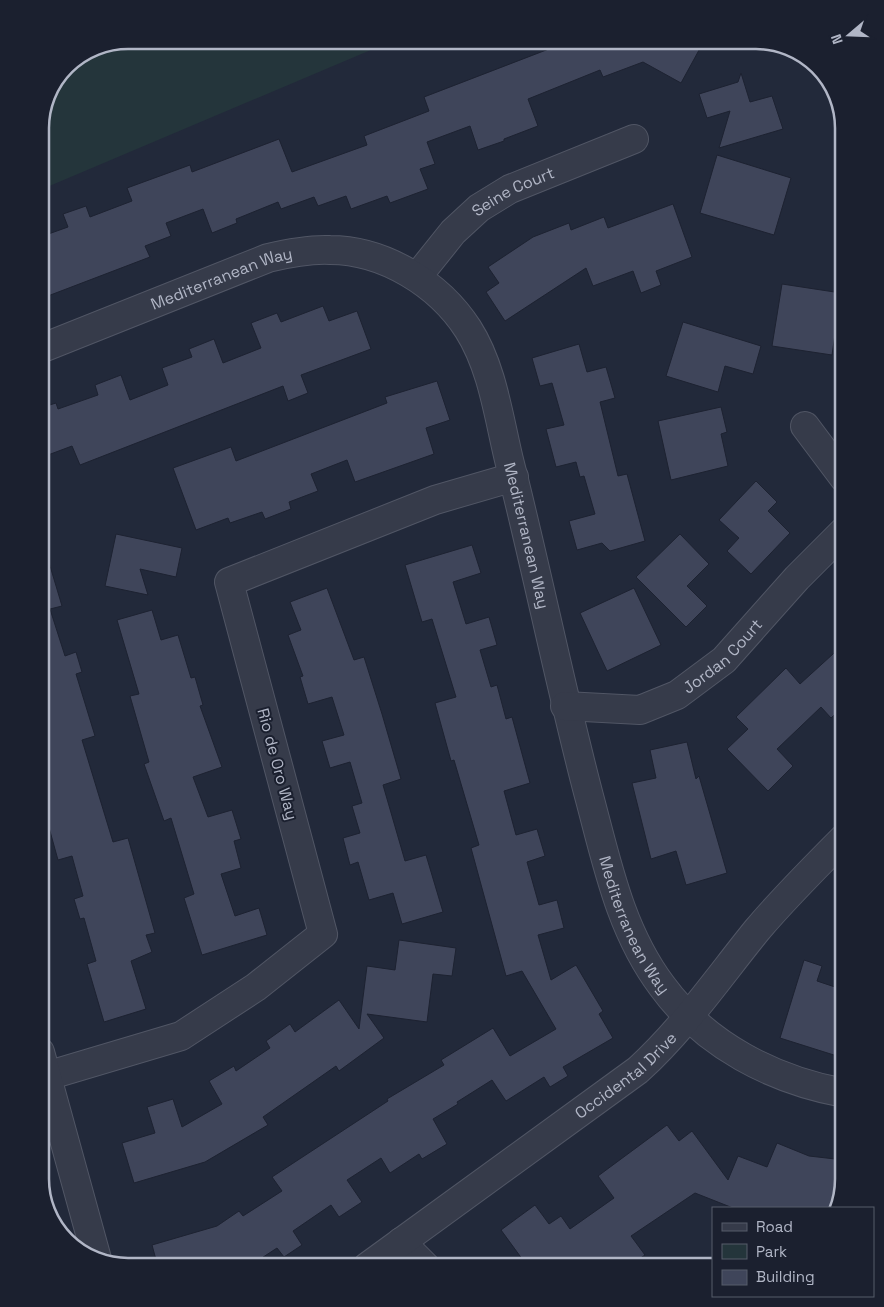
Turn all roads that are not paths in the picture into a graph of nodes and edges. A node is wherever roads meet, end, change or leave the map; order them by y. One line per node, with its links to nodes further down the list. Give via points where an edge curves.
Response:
1 (634, 139): 2 (street, Seine Court, via 510,189 479,208 453,232)
2 (417, 277): 3 (street, Mediterranean Way, via 368,255 333,249 297,251 268,258); 6 (street, Mediterranean Way, via 459,316 485,363)
3 (49, 345)
4 (806, 426): 5 (street)
5 (835, 466)
6 (514, 477): 8 (street, Mediterranean Way); 11 (street, Rio de Oro Way, via 435,500 229,582 323,934 256,987 181,1036)
7 (835, 540): 8 (street, Jordan Court, via 724,660 677,694 640,710)
8 (565, 706): 10 (street, Mediterranean Way, via 624,921 663,988)
9 (835, 847): 10 (street, Occidental Drive, via 758,930)
10 (690, 1018): 12 (street, Mediterranean Way, via 718,1042 751,1062 786,1078); 14 (street, Occidental Drive, via 638,1070)
11 (49, 1067)
12 (835, 1091)
13 (49, 1093): 15 (street)
14 (401, 1242): 16 (street, Occidental Drive); 17 (street)
15 (95, 1251)
16 (379, 1258)
17 (417, 1258)

